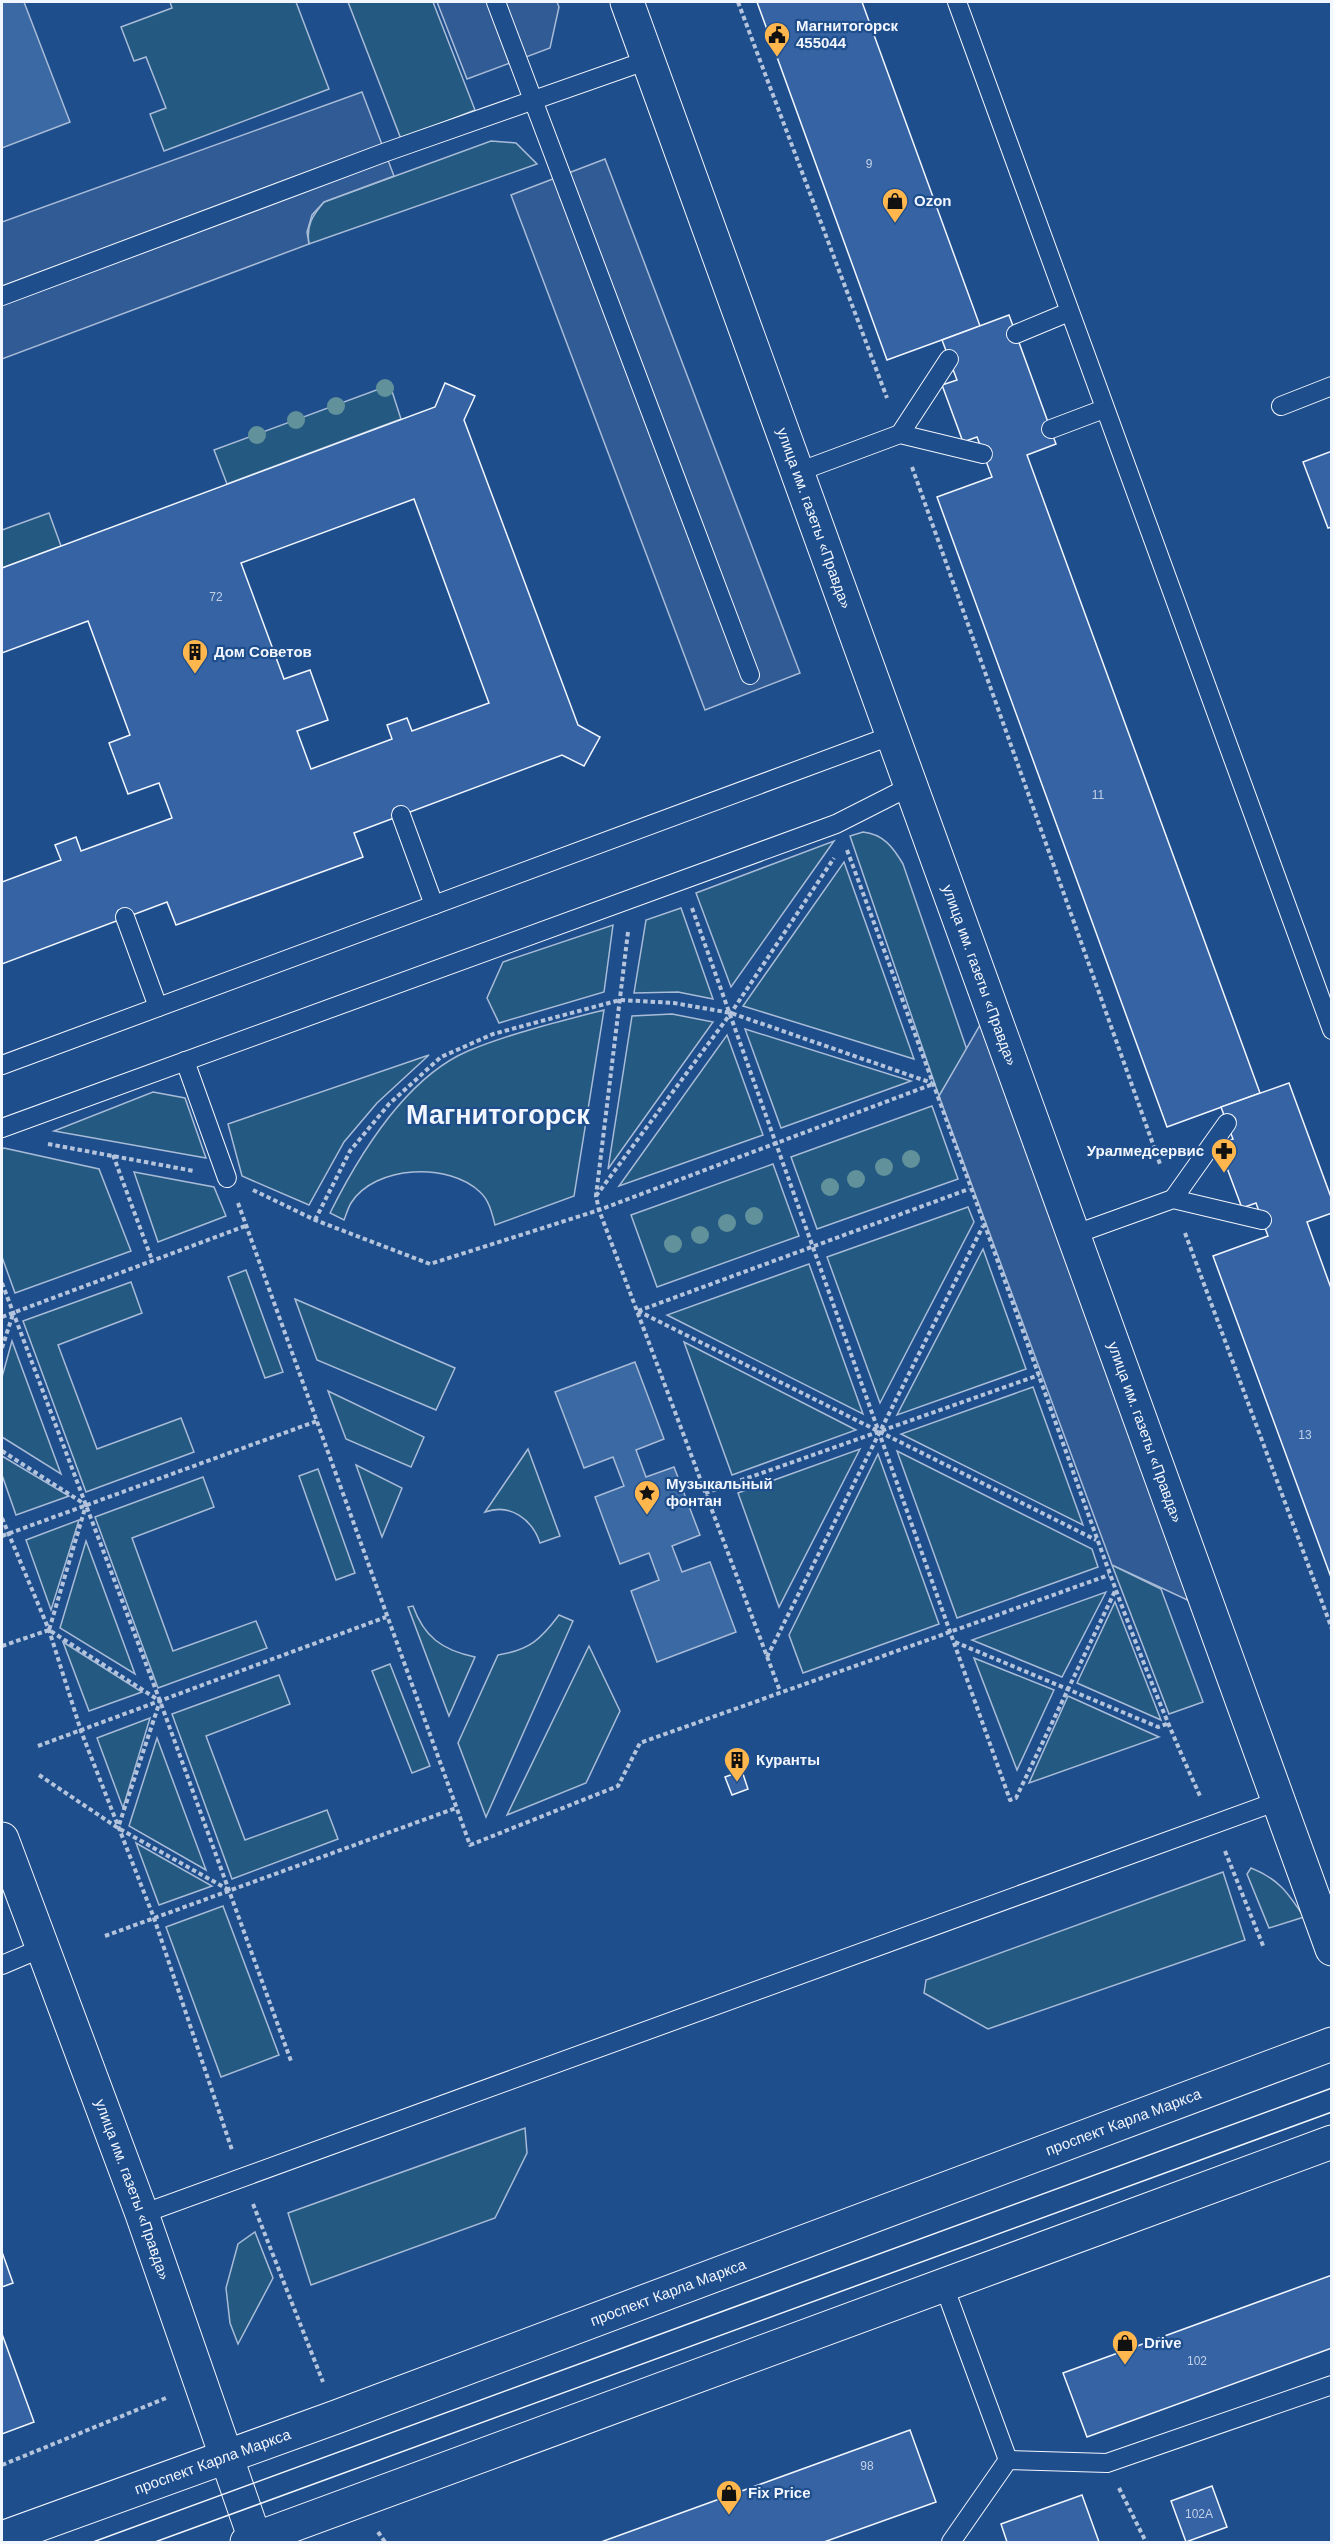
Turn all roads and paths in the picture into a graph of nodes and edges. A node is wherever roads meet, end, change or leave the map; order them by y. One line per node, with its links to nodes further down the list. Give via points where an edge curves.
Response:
1 (496, 2): 6 (lane)
2 (627, 2): 5 (street, улица им. газеты «Правда»)
3 (738, 2): 15 (path)
4 (957, 2): 8 (lane)
5 (648, 60): 6 (lane); 17 (street, улица им. газеты «Правда»)
6 (534, 102): 7 (lane, via 386,152); 18 (lane)
7 (2, 296)
8 (1069, 312): 9 (lane); 13 (lane)
9 (1016, 334)
10 (949, 359): 15 (lane)
11 (1332, 386): 12 (lane)
12 (1281, 406)
13 (1104, 409): 14 (lane); 29 (lane)
14 (1051, 429)
15 (900, 434): 16 (lane); 17 (lane); 41 (path)
16 (983, 454)
17 (798, 472): 19 (street, улица им. газеты «Правда»)
18 (750, 675)
19 (893, 735): 20 (street, улица им. газеты «Правда»); 24 (lane)
20 (911, 786): 22 (lane, via 836,824); 47 (street, улица им. газеты «Правда»)
21 (401, 815): 24 (lane)
22 (682, 880): 23 (lane); 28 (path)
23 (632, 897): 26 (path); 30 (lane)
24 (434, 905): 27 (lane)
25 (125, 918): 27 (lane)
26 (620, 1000): 28 (path, via 675,1003); 40 (path); 43 (path, via 493,1034 441,1057 389,1104 350,1151)
27 (158, 1007): 31 (lane)
28 (731, 1013): 32 (path); 32 (path, via 844,843); 36 (path); 40 (path)
29 (1332, 1030)
30 (185, 1061): 34 (lane); 38 (lane)
31 (2, 1065)
32 (933, 1084): 36 (path); 39 (path)
33 (1227, 1123): 41 (lane)
34 (2, 1128)
35 (46, 1143): 37 (path)
36 (775, 1143): 42 (path); 48 (path)
37 (113, 1155): 38 (path); 49 (path)
38 (227, 1178): 43 (path); 45 (path)
39 (969, 1189): 46 (path); 48 (path)
40 (596, 1196): 42 (path)
41 (1173, 1199): 44 (lane); 47 (lane); 67 (path)
42 (599, 1210): 43 (path, via 430,1263); 51 (path)
43 (315, 1220)
44 (1262, 1220)
45 (248, 1225): 49 (path); 56 (path)
46 (984, 1226): 55 (path); 57 (path)
47 (1073, 1236): 80 (street, улица им. газеты «Правда»)
48 (814, 1246): 51 (path); 57 (path)
49 (152, 1260): 52 (path)
50 (2, 1282): 52 (path)
51 (638, 1311): 57 (path); 59 (path)
52 (13, 1313): 53 (path); 54 (path); 60 (path)
53 (2, 1317)
54 (2, 1348)
55 (1039, 1375): 57 (path); 63 (path)
56 (317, 1421): 60 (path); 66 (path)
57 (881, 1432): 59 (path); 63 (path); 69 (path); 72 (path)
58 (2, 1451): 60 (path)
59 (705, 1493): 72 (path)
60 (86, 1505): 62 (path); 68 (path); 75 (path)
61 (2, 1518): 62 (path)
62 (4, 1535): 68 (path)
63 (1097, 1541): 64 (path)
64 (1109, 1575): 65 (path); 69 (path)
65 (1116, 1589): 73 (path); 76 (path)
66 (386, 1617): 75 (path); 81 (path)
67 (1332, 1629)
68 (49, 1630): 71 (path); 75 (path); 77 (path)
69 (951, 1632): 70 (path); 74 (path)
70 (955, 1642): 73 (path); 73 (path, via 1010,1800 1016,1798)
71 (2, 1647)
72 (767, 1657): 74 (path)
73 (1067, 1689): 76 (path, via 1158,1727)
74 (780, 1691): 81 (path, via 640,1743 618,1786 470,1845)
75 (160, 1701): 77 (path); 83 (path); 85 (path)
76 (1167, 1724): 82 (path)
77 (81, 1731): 78 (path); 83 (path)
78 (38, 1746)
79 (39, 1775): 83 (path)
80 (1278, 1801): 82 (lane); 90 (street, улица им. газеты «Правда»)
81 (456, 1808): 85 (path)
82 (1214, 1826): 89 (path); 95 (lane)
83 (118, 1828): 85 (path); 86 (path)
84 (2, 1839): 88 (street, улица им. газеты «Правда»)
85 (229, 1890): 86 (path); 93 (path)
86 (154, 1918): 87 (path); 95 (path, via 211,2094)
87 (105, 1936)
88 (42, 1948): 91 (lane); 96 (street, улица им. газеты «Правда»)
89 (1264, 1948)
90 (1332, 1949)
91 (2, 1965)
92 (1332, 2044): 101 (street, проспект Карла Маркса)
93 (291, 2061)
94 (1332, 2142): 97 (street)
95 (243, 2178): 96 (lane); 100 (path)
96 (142, 2214): 98 (street, улица им. газеты «Правда»)
97 (944, 2286): 102 (lane); 107 (street)
98 (200, 2383): 101 (street, улица им. газеты «Правда»); 104 (path)
99 (1332, 2385): 103 (lane)
100 (326, 2391)
101 (226, 2457): 106 (street, проспект Карла Маркса); 107 (street, улица им. газеты «Правда»)
102 (1008, 2460): 103 (lane); 109 (lane)
103 (1107, 2463): 110 (path)
104 (2, 2465)
105 (378, 2531): 108 (path)
106 (2, 2538)
107 (252, 2542)
108 (385, 2542)
109 (951, 2542)
110 (1146, 2542)

